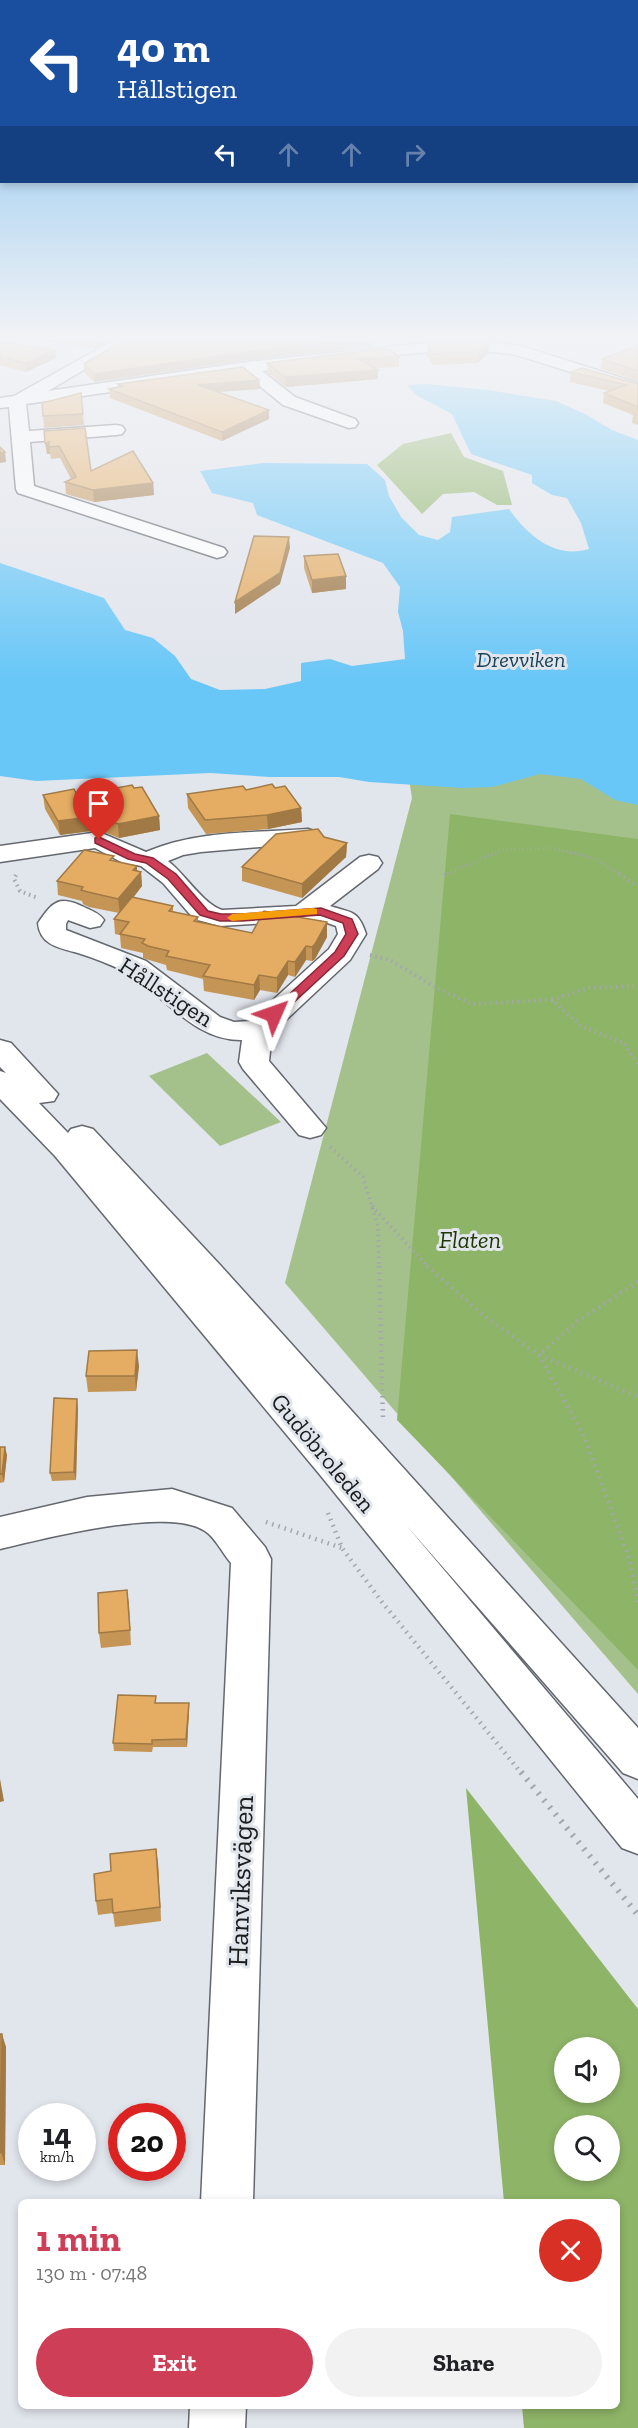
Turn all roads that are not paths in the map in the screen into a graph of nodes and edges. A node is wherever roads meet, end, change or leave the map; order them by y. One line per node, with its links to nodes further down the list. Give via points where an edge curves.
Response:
1 (21, 450): 2 (street, via 25,489)
2 (218, 552)
3 (308, 837): 5 (street, via 201,844)
4 (0, 854): 5 (street, via 99,840 132,857)
5 (149, 860): 7 (street, via 172,877 204,913 242,918)
6 (369, 863): 7 (street)
7 (306, 911): 9 (street, via 328,913 348,921 352,934 340,954)
8 (90, 920): 9 (street, Hållstigen, via 64,908 52,923 53,933 136,967 210,1023 231,1031)
9 (258, 1030): 12 (street, via 254,1062)
10 (0, 1049): 14 (street, Gudöbroleden, via 209,1275)
11 (0, 1081): 15 (street, Gudöbroleden, via 82,1167)
12 (310, 1128)
13 (0, 1533): 16 (street, Hanviksvägen, via 87,1513 172,1505 218,1519 251,1559)
14 (638, 1759)
15 (638, 1833)
16 (227, 2199)
17 (218, 2409): 18 (street)
18 (218, 2428)

